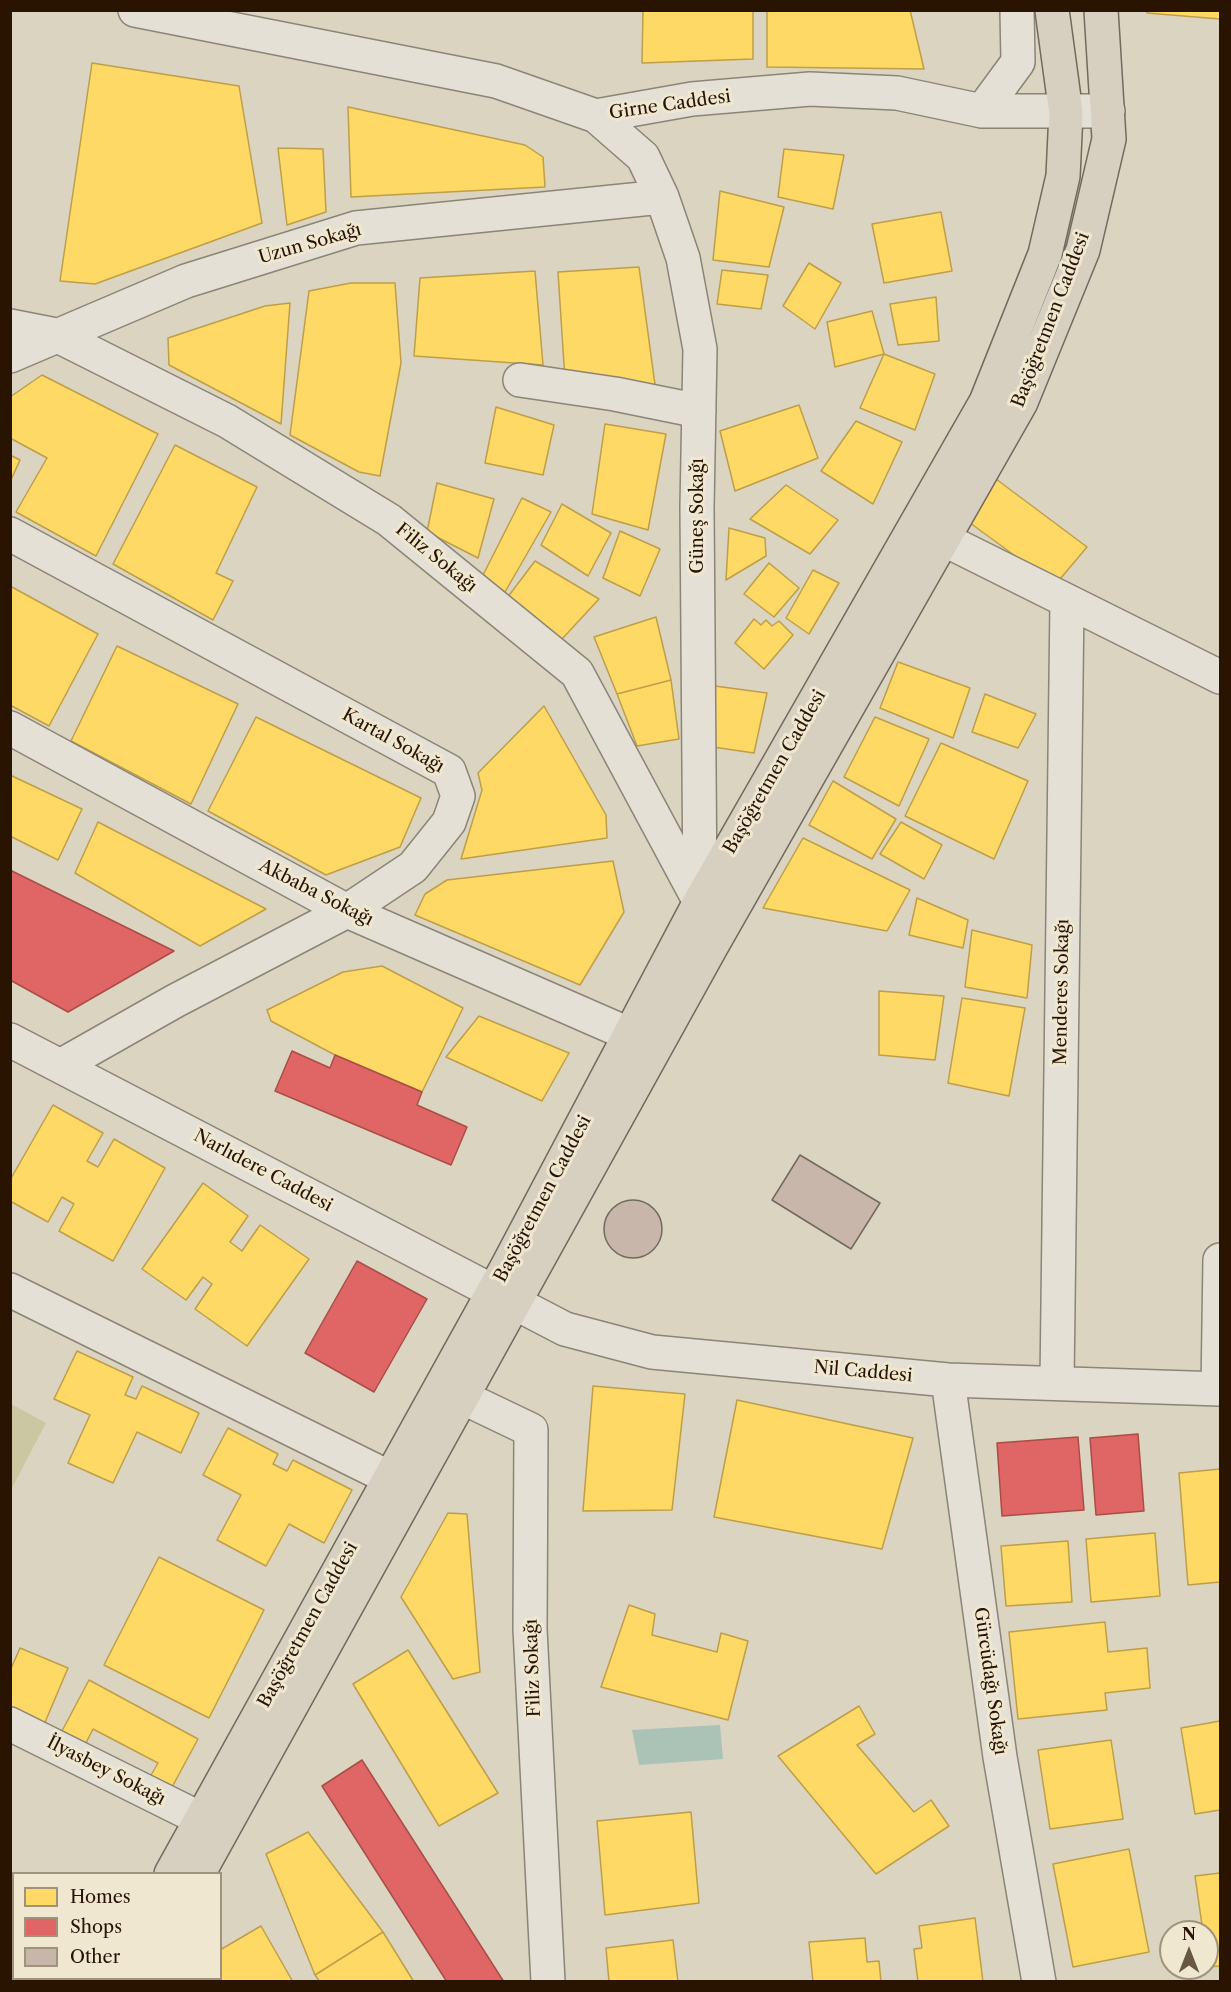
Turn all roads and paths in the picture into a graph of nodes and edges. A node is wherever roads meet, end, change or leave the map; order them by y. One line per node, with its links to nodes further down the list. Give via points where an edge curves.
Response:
1 (135, 10): 8 (street, Girne Caddesi, via 496,81)
2 (1017, 10): 5 (street, via 1018,62)
3 (1052, 10): 7 (main road, Başöğretmen Caddesi)
4 (1101, 10): 6 (main road, Başöğretmen Caddesi)
5 (982, 111): 7 (street, Girne Caddesi); 8 (street, Girne Caddesi, via 897,93 810,89 692,99)
6 (1108, 111): 7 (street, Girne Caddesi); 16 (main road, Başöğretmen Caddesi, via 1109,138 1083,250 1022,402)
7 (1066, 113): 16 (main road, Başöğretmen Caddesi, via 1063,176 1045,254)
8 (596, 116): 9 (street, Güneş Sokağı, via 643,157)
9 (662, 197): 11 (street, Uzun Sokağı, via 356,228 186,281); 14 (street, Güneş Sokağı, via 683,258 700,349)
10 (10, 326): 11 (street, Filiz Sokağı)
11 (56, 335): 12 (street, Uzun Sokağı); 20 (street, Filiz Sokağı, via 227,421 389,520 576,673)
12 (10, 356)
13 (520, 380): 14 (street)
14 (699, 411): 20 (street, Güneş Sokağı)
15 (10, 534): 21 (street, Kartal Sokağı, via 449,771 458,796 449,822 413,867)
16 (929, 534): 17 (street); 20 (main road, Başöğretmen Caddesi); 22 (main road, Başöğretmen Caddesi)
17 (1067, 602): 18 (street); 30 (street, Menderes Sokağı)
18 (1221, 677)
19 (10, 728): 21 (street, Akbaba Sokağı)
20 (700, 902): 22 (street, Güneş Sokağı); 23 (main road, Başöğretmen Caddesi)
21 (347, 911): 23 (street, Akbaba Sokağı); 25 (street, Kartal Sokağı)
22 (712, 945): 28 (main road, Başöğretmen Caddesi)
23 (631, 1035): 28 (main road, Başöğretmen Caddesi)
24 (12, 1041): 25 (street, Narlıdere Caddesi)
25 (62, 1065): 28 (street, Narlıdere Caddesi)
26 (1221, 1260): 31 (street)
27 (10, 1290): 33 (street)
28 (504, 1297): 29 (street, Nil Caddesi, via 565,1329 652,1352); 32 (main road, Başöğretmen Caddesi); 33 (main road, Başöğretmen Caddesi)
29 (948, 1380): 30 (street, Nil Caddesi); 39 (street, Gürcüdağı Sokağı, via 1000,1757)
30 (1058, 1382): 31 (street, Nil Caddesi)
31 (1219, 1389)
32 (462, 1397): 37 (main road, Başöğretmen Caddesi); 38 (street, Filiz Sokağı, via 531,1430 530,1629)
33 (390, 1478): 35 (main road, Başöğretmen Caddesi)
34 (10, 1724): 35 (street, İlyasbey Sokağı)
35 (201, 1819): 36 (main road, Başöğretmen Caddesi)
36 (172, 1872)
37 (199, 1872)
38 (548, 1982)
39 (1040, 1982)

